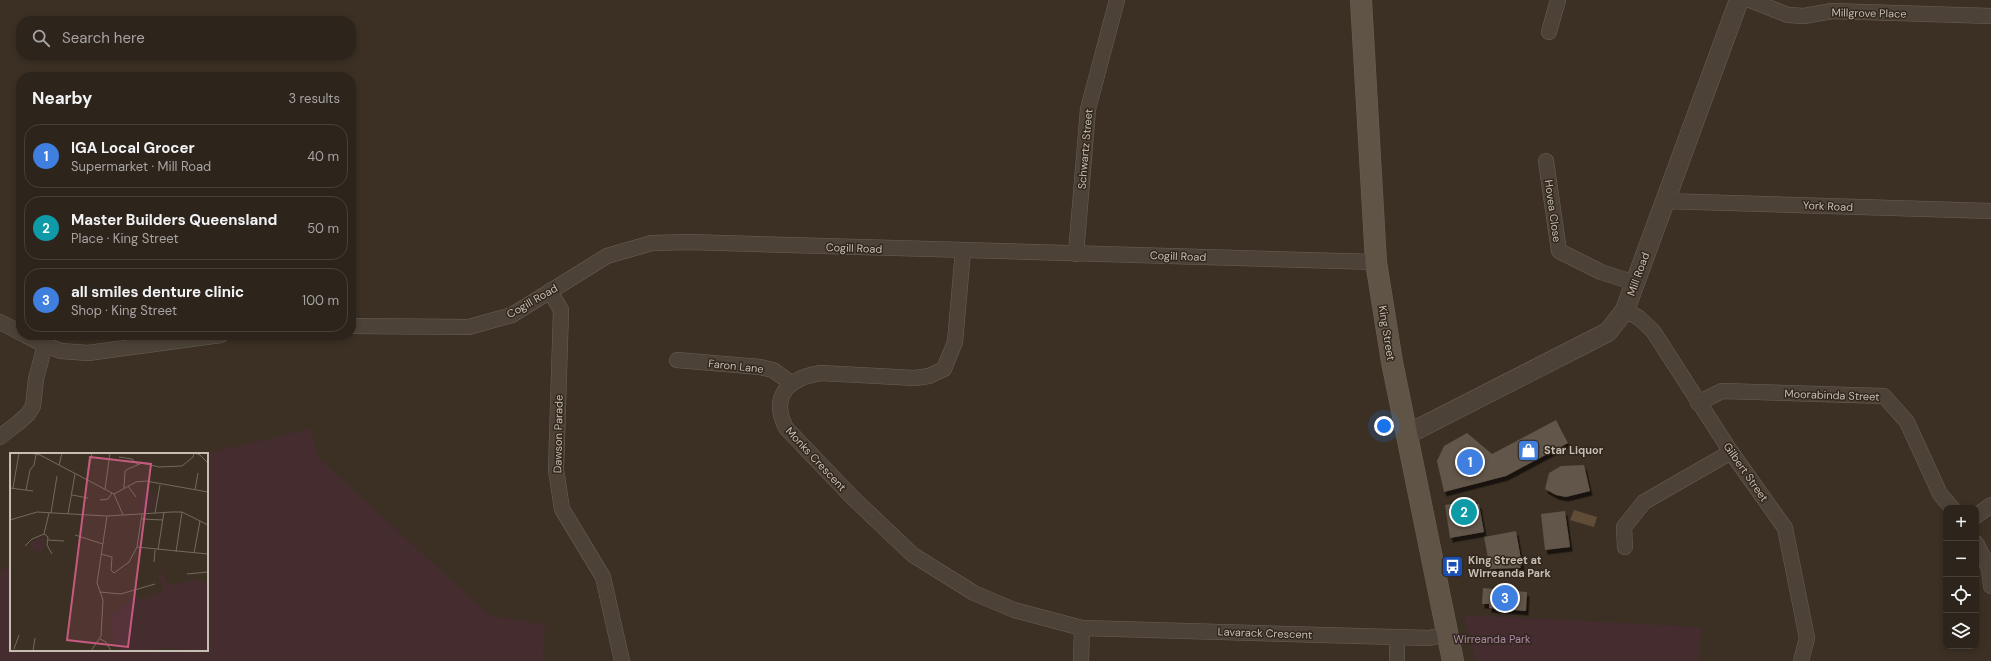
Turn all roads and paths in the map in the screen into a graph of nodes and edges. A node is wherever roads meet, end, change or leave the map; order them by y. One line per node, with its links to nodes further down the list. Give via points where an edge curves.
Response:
1 (1117, 0): 12 (street, Schwartz Street, via 1088,108)
2 (1361, 0): 13 (main road, King Street)
3 (1558, 0): 7 (street)
4 (1739, 0): 9 (street, Mill Road)
5 (1750, 0): 6 (street, Millgrove Place, via 1788,15 1804,16 1832,11)
6 (1991, 16)
7 (1549, 32)
8 (1546, 161): 14 (street, Hovea Close, via 1559,251 1601,272)
9 (1664, 201): 10 (street, York Road); 14 (street, Mill Road)
10 (1991, 211)
11 (963, 251): 12 (street, Cogill Road); 15 (street, Cogill Road, via 652,243 607,256); 24 (street, via 955,342 944,369 929,376 915,378 821,373 806,375)
12 (1076, 254): 13 (street, Cogill Road)
13 (1376, 262): 26 (main road, King Street)
14 (1634, 283): 16 (street, Mill Road)
15 (550, 291): 18 (street, Cogill Road, via 512,315 469,327); 38 (street, Dawson Parade, via 561,310 556,470 562,509 603,577)
16 (1625, 310): 25 (street, Gilbert Street, via 1639,318 1652,331); 26 (street, Mill Road, via 1608,332)
17 (0, 322): 19 (street)
18 (356, 326)
19 (16, 330)
20 (35, 340): 22 (street)
21 (184, 340): 22 (street, via 88,353 61,351)
22 (45, 345): 27 (street, via 36,379 33,406 28,414)
23 (677, 360): 24 (street, Faron Lane, via 760,367 774,370)
24 (791, 383): 35 (street, Monks Crescent, via 782,396 779,407 780,417 786,428 913,556 974,593 1014,610)
25 (1698, 402): 28 (street, Gilbert Street); 29 (street, Moorabinda Street, via 1722,391 1884,396 1907,422 1940,494)
26 (1406, 435): 36 (main road, King Street)
27 (0, 437)
28 (1731, 452): 32 (street, via 1644,502 1624,527); 42 (street, Gilbert Street, via 1785,528 1807,638)
29 (1949, 505)
30 (1991, 505): 31 (street)
31 (1979, 514)
32 (1625, 547)
33 (1979, 549): 34 (street, via 1989,568)
34 (1991, 586)
35 (1082, 628): 37 (street, Lavarack Crescent); 39 (street)
36 (1447, 634): 37 (street, Lavarack Crescent, via 1429,638); 41 (main road, King Street)
37 (1397, 637): 40 (street)
38 (622, 661)
39 (1081, 661)
40 (1396, 661)
41 (1453, 661)
42 (1801, 661)

